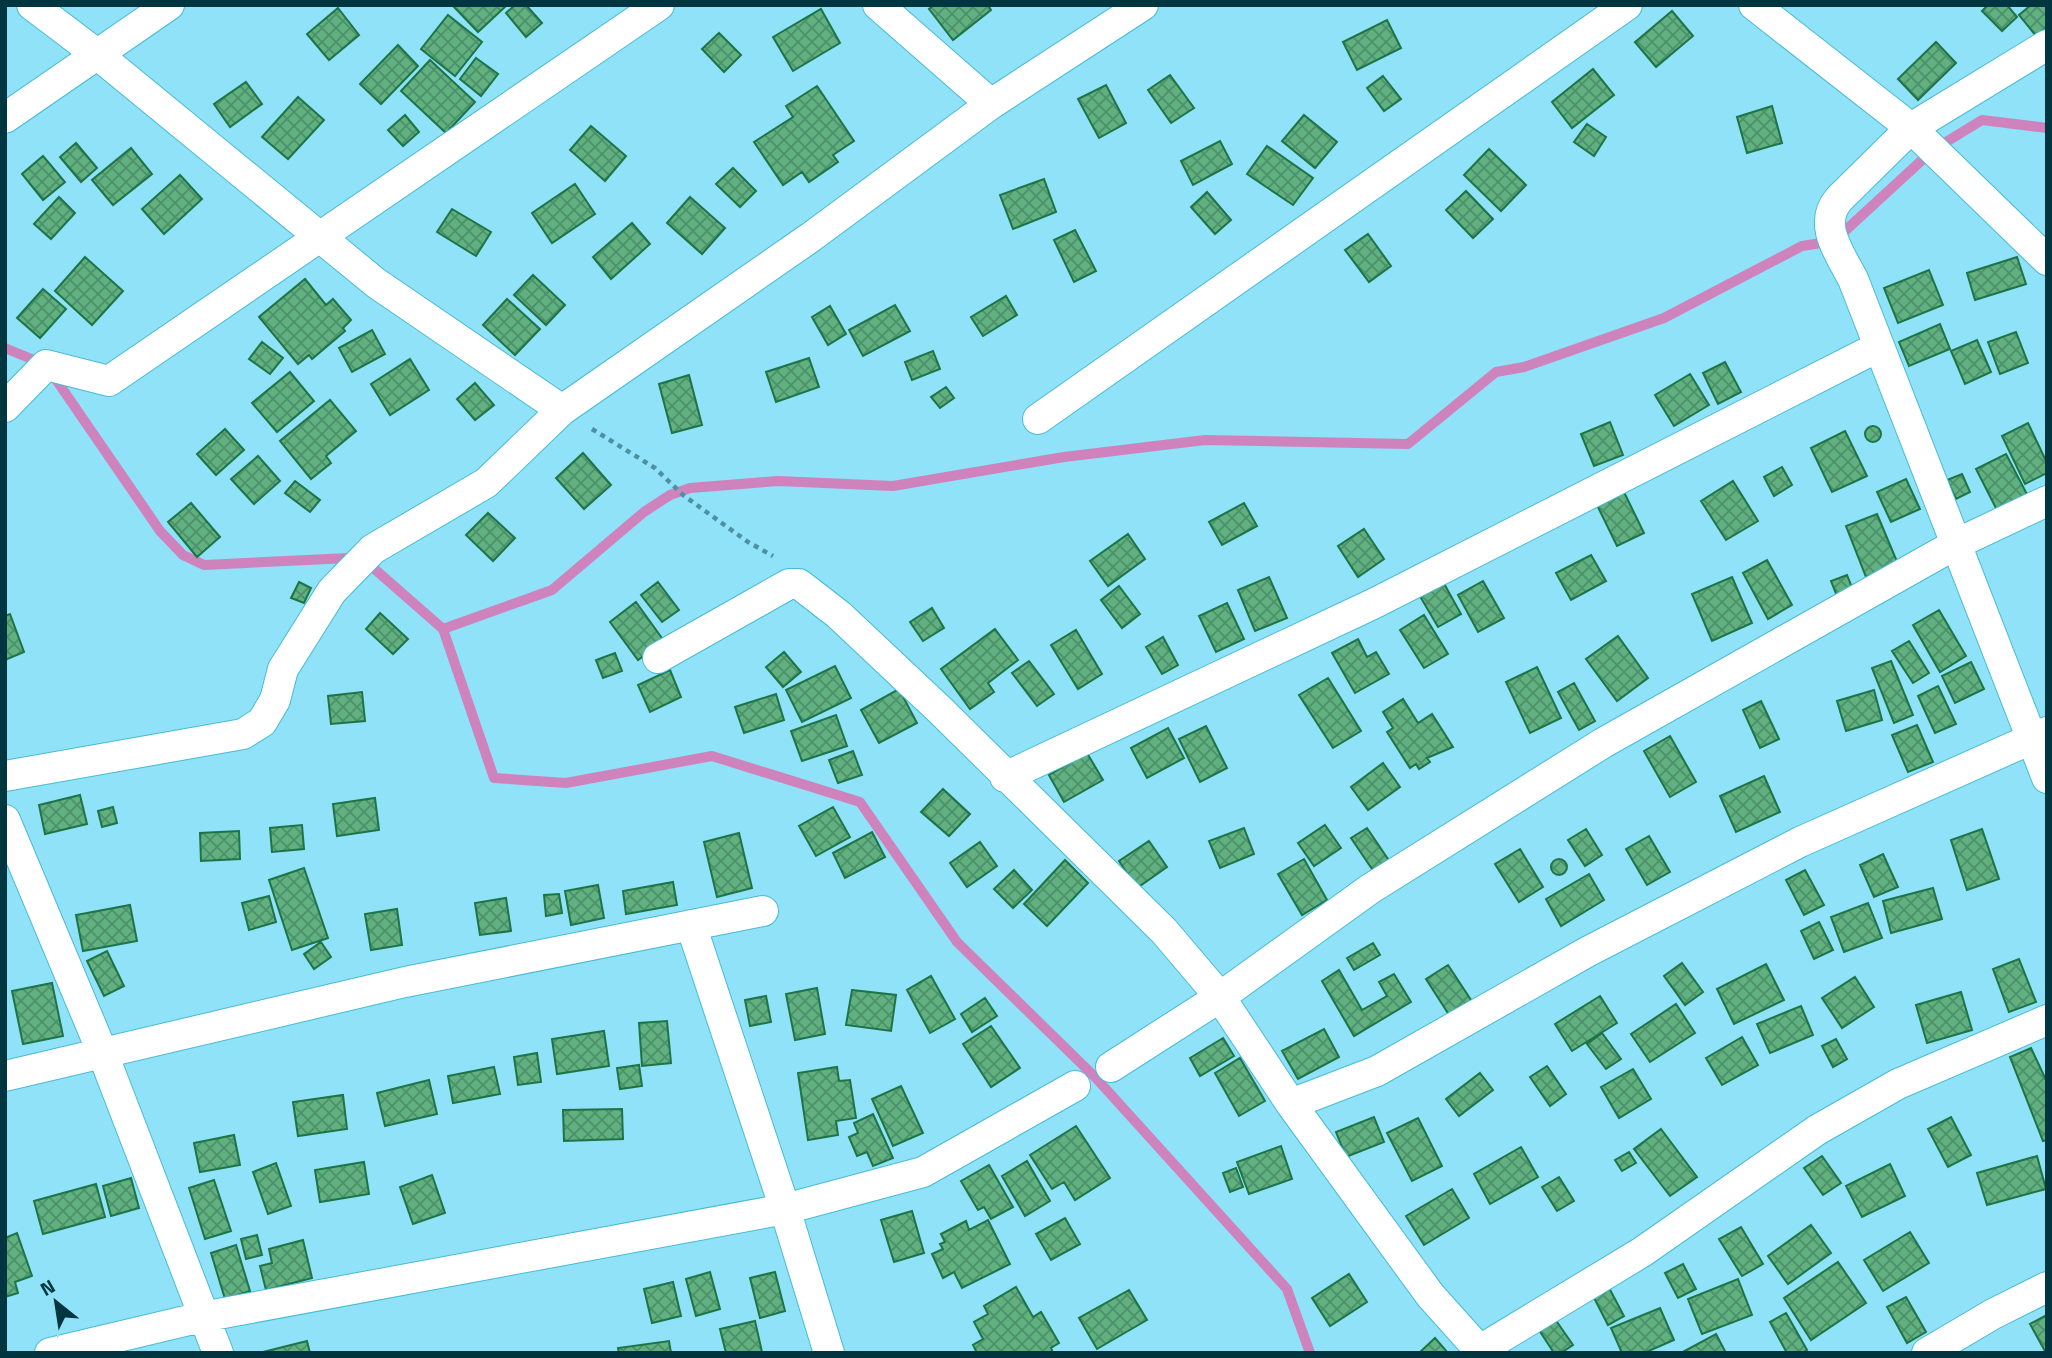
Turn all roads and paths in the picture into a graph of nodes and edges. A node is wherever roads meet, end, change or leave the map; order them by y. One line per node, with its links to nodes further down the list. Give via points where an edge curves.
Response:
1 (33, 5): 9 (street)
2 (169, 5): 9 (street)
3 (659, 5): 13 (street)
4 (878, 5): 10 (street)
5 (1143, 5): 10 (street)
6 (1628, 5): 18 (street)
7 (1754, 5): 12 (street)
8 (2047, 45): 12 (street)
9 (98, 55): 11 (street); 13 (street)
10 (992, 104): 17 (street)
11 (5, 118)
12 (1911, 128): 14 (street); 15 (street, via 1839,199 1827,221)
13 (320, 240): 16 (street, via 109,381 46,365); 17 (street, via 376,284)
14 (2047, 260)
15 (1878, 347): 20 (street); 25 (street, via 1375,603)
16 (5, 408)
17 (562, 410): 21 (path, via 654,468 683,495 780,560); 24 (street, via 486,483 373,549 332,591 283,669 275,700 262,722 243,734)
18 (1038, 419)
19 (2047, 501): 20 (street)
20 (1956, 544): 23 (street); 30 (street, via 1592,751 1370,889)
21 (789, 584): 22 (street); 25 (street, via 799,584 839,615)
22 (658, 658)
23 (2040, 735): 26 (street); 36 (street, via 1800,842 1587,952 1377,1071)
24 (5, 776)
25 (1005, 776): 30 (street, via 1164,931)
26 (2047, 778)
27 (5, 820): 32 (street)
28 (763, 911): 29 (street)
29 (691, 925): 32 (street, via 405,982); 37 (street)
30 (1220, 998): 33 (street); 36 (street)
31 (2047, 1020): 40 (street, via 1898,1084 1817,1130 1663,1238)
32 (103, 1054): 34 (street); 39 (street)
33 (1111, 1066)
34 (5, 1076)
35 (1075, 1086): 37 (street, via 923,1172)
36 (1291, 1104): 40 (street, via 1430,1295)
37 (785, 1209): 39 (street); 43 (street)
38 (2047, 1287): 44 (street)
39 (202, 1317): 41 (street); 42 (street)
40 (1481, 1351)
41 (50, 1353)
42 (218, 1353)
43 (828, 1353)
44 (1927, 1353)

